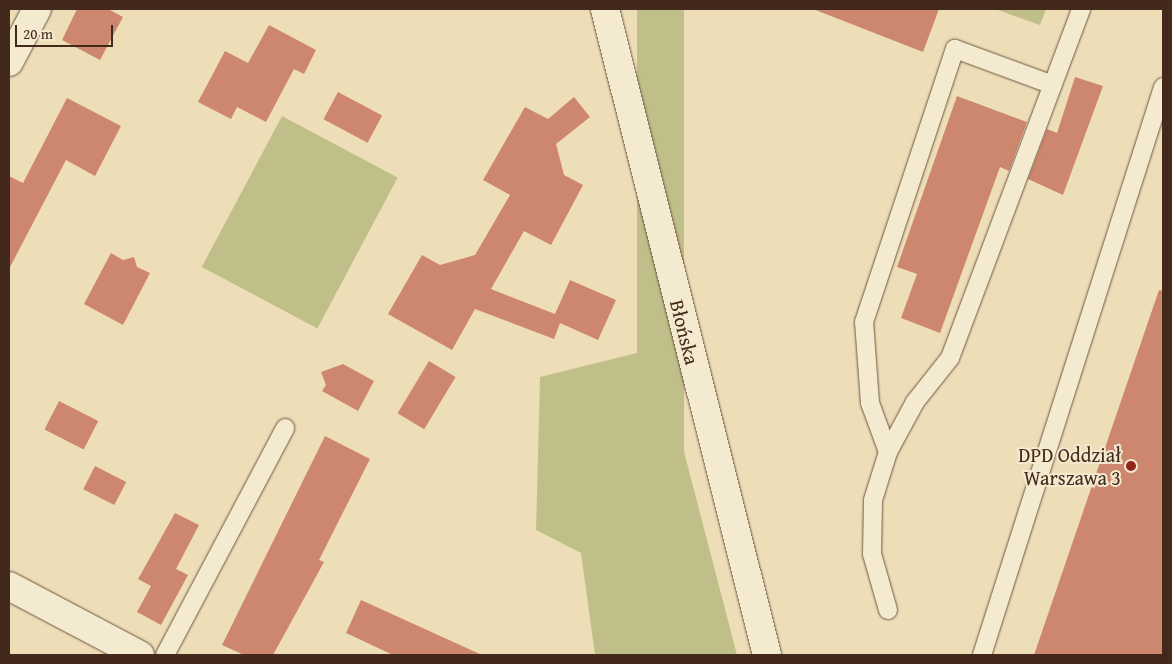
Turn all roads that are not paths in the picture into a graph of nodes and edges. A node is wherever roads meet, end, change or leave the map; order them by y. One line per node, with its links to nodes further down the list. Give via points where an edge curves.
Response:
1 (37, 9): 4 (street)
2 (605, 9): 13 (street, Błońska)
3 (1081, 9): 5 (lane)
4 (9, 62)
5 (1054, 85): 8 (lane, via 950,358 915,402); 8 (lane, via 955,49 864,322 870,403)
6 (1163, 87): 14 (lane)
7 (285, 428): 12 (lane)
8 (888, 452): 10 (lane, via 873,500 872,554)
9 (9, 586): 11 (street)
10 (888, 610)
11 (132, 653)
12 (166, 655)
13 (767, 655)
14 (982, 655)

